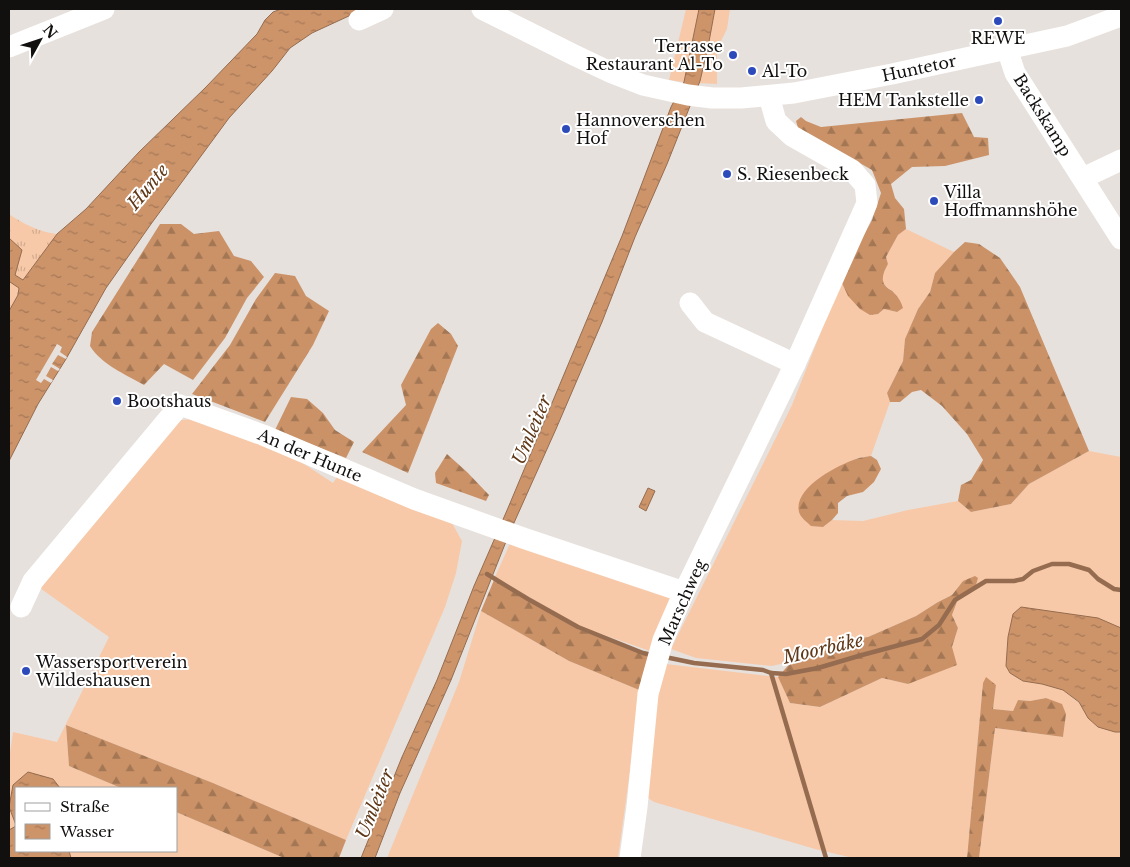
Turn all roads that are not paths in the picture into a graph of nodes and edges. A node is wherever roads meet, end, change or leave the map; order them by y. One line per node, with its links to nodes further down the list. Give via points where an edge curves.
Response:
1 (104, 9): 4 (street)
2 (384, 9): 6 (street)
3 (482, 9): 9 (street, Huntetor, via 643,85 712,98)
4 (71, 14): 7 (street)
5 (1121, 16): 8 (street, Huntetor, via 1067,36)
6 (359, 20)
7 (9, 47)
8 (1007, 49): 9 (street, Huntetor); 11 (street, Backskamp, via 1015,73)
9 (769, 96): 14 (street, Marschweg, via 776,121 792,136 852,170 865,186 867,203)
10 (1121, 160): 11 (street)
11 (1083, 178): 12 (street, Backskamp)
12 (1121, 239)
13 (690, 303): 14 (street, via 705,322)
14 (795, 364): 15 (street, Marschweg)
15 (684, 592): 16 (street, An der Hunte, via 414,499 263,435 180,405 33,581); 17 (street, Marschweg, via 663,640 648,694)
16 (22, 608)
17 (630, 858)

